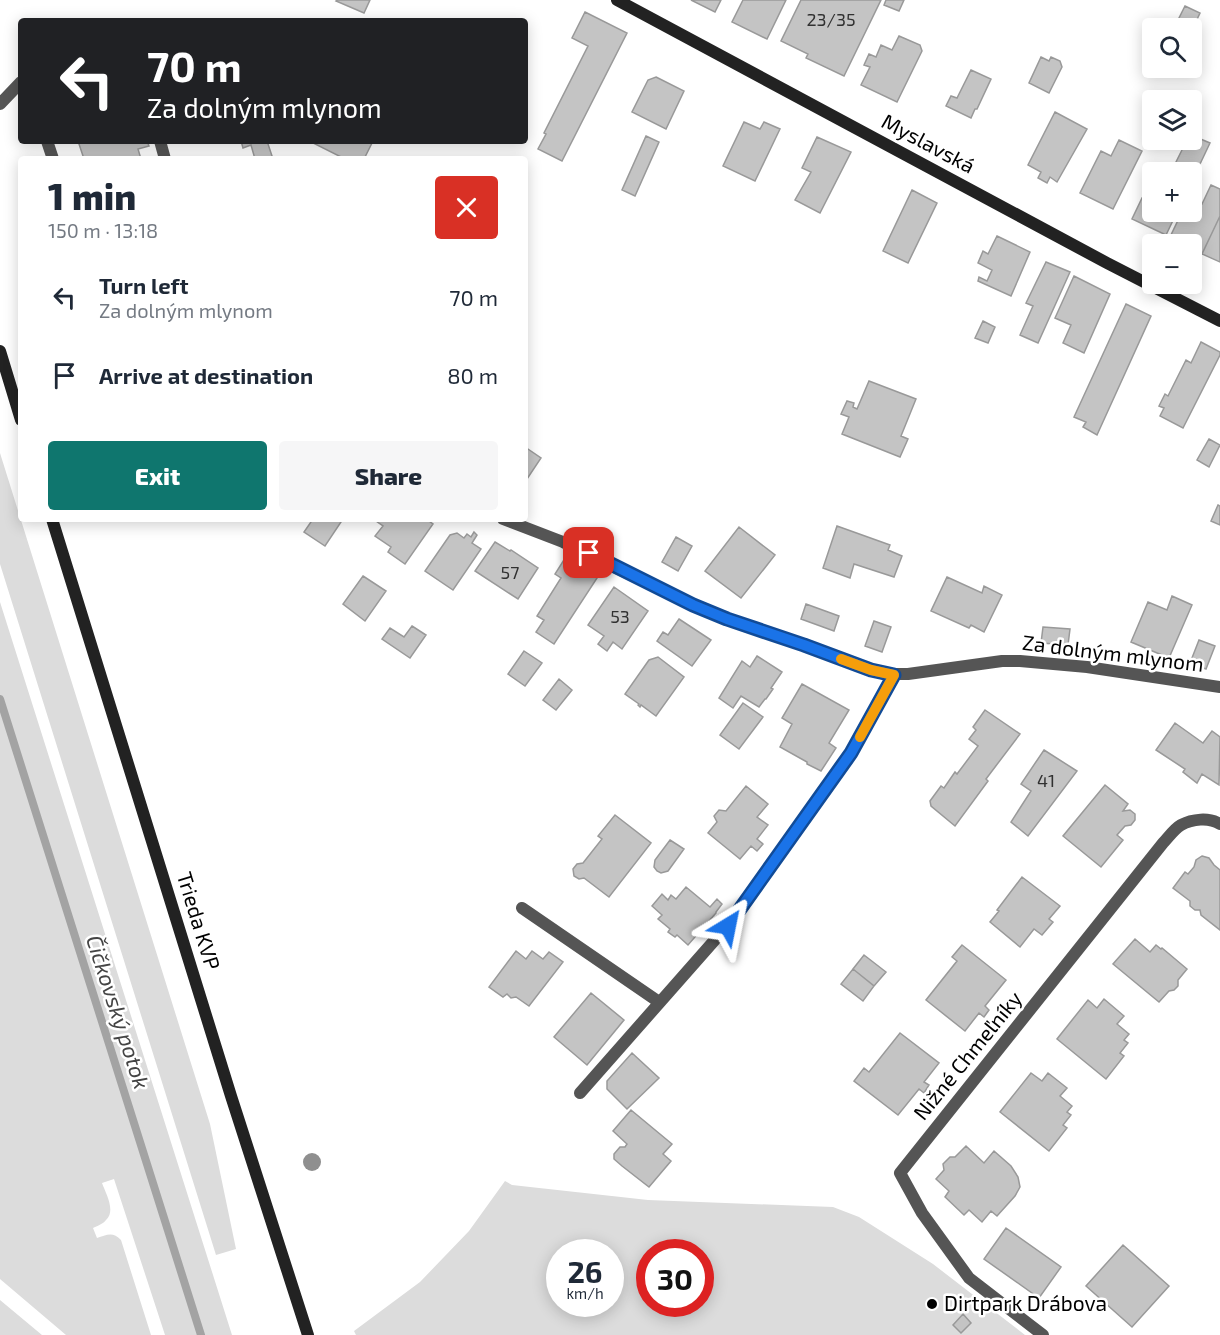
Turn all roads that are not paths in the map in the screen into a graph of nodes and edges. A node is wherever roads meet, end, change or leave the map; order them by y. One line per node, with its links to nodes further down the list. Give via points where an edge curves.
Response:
1 (617, 0): 4 (street, Myslavská)
2 (18, 87): 3 (street)
3 (0, 104)
4 (1220, 321)
5 (0, 351): 6 (street)
6 (18, 410)
7 (53, 522): 15 (street, Trieda KVP)
8 (511, 522): 9 (street, Za dolným mlynom, via 563,542 727,619)
9 (894, 675): 10 (street, Za dolným mlynom, via 1020,661); 13 (street, via 851,753 728,926)
10 (1220, 687)
11 (1220, 824): 16 (street, Nižné Chmeľníky, via 1197,820 1180,825 1163,843 900,1173 922,1213 969,1278)
12 (522, 908): 13 (street)
13 (659, 1002): 14 (street)
14 (580, 1093)
15 (308, 1335)
16 (1043, 1335)

